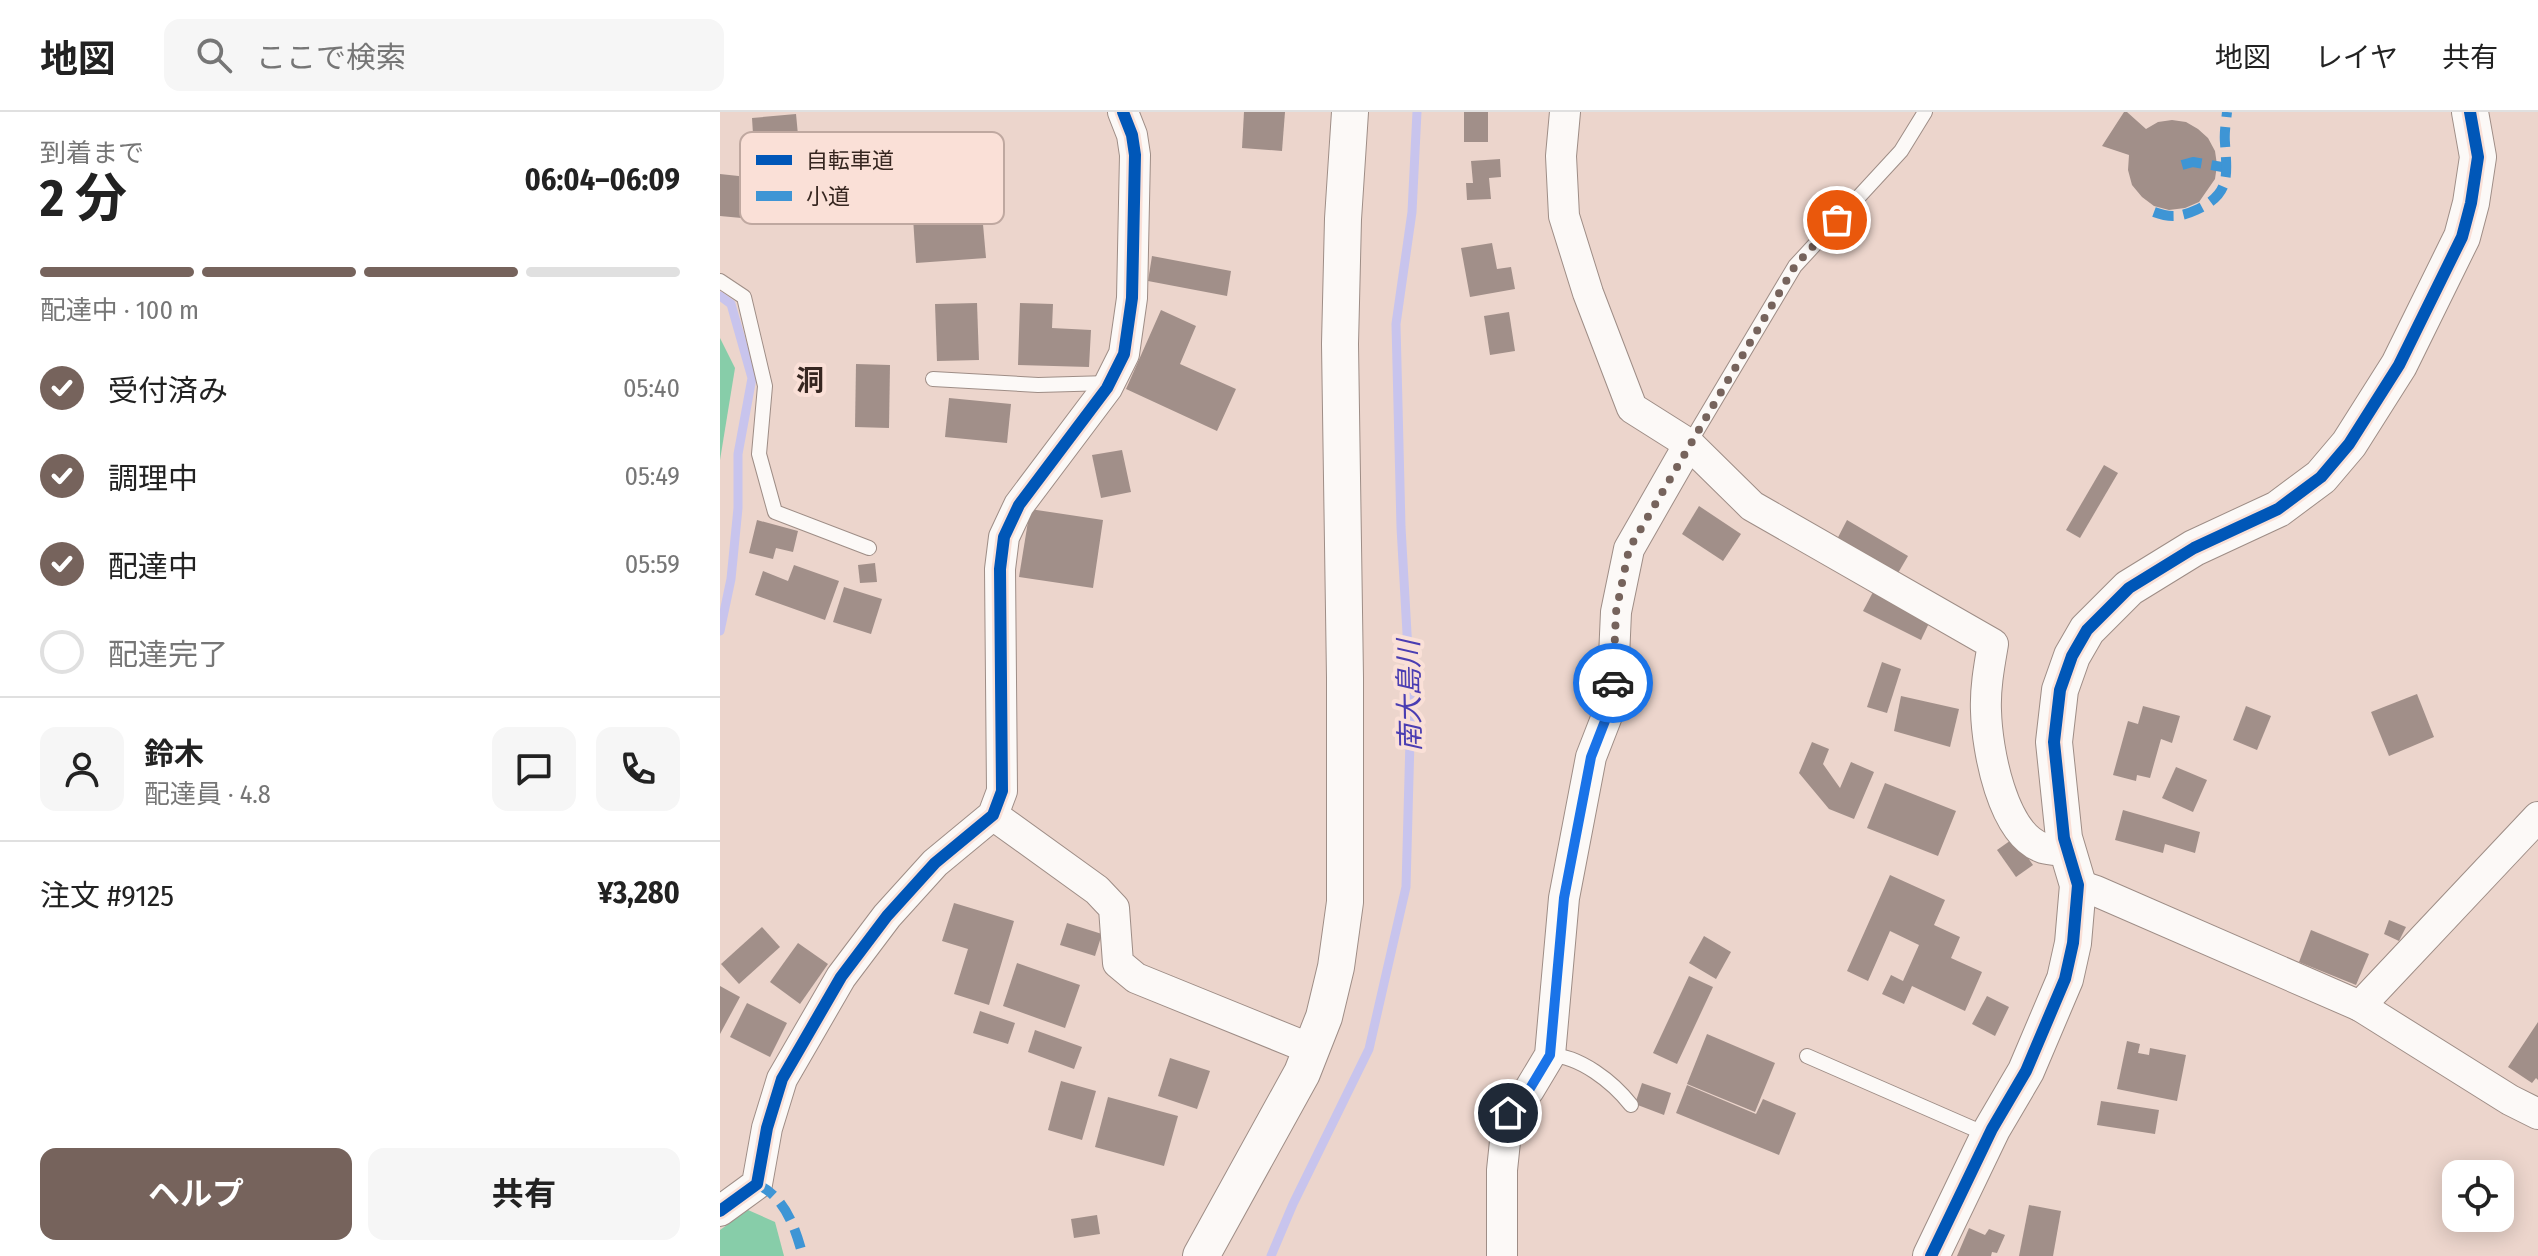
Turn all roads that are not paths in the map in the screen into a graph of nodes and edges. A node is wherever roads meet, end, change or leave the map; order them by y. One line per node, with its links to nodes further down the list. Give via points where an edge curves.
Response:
1 (1123, 112): 8 (street, via 1135,155 1132,298 1124,354)
2 (1350, 112): 16 (street, via 1340,344 1345,902 1336,967)
3 (1565, 112): 9 (street, via 1564,216 1588,293 1632,408)
4 (1925, 112): 9 (lane, via 1901,151 1795,266)
5 (2470, 112): 13 (street, via 2478,157 2462,237 2399,365 2349,444 2321,477 2278,509 2194,548 2129,588 2087,630 2072,656 2060,690 2054,742)
6 (720, 281): 10 (lane, via 744,297 765,386 759,454 775,512)
7 (933, 379): 8 (lane)
8 (1109, 383): 11 (street, via 1019,505 1004,537 1002,791)
9 (1689, 444): 13 (street, via 1752,506 1993,644 1986,713 1993,764 2007,809 2019,830 2041,847); 17 (street, via 1629,549 1616,612 1612,703 1591,757 1564,898)
10 (869, 548)
11 (993, 815): 16 (street, via 1114,908 1118,963 1136,978); 22 (street, via 935,863 841,977 782,1079 757,1184)
12 (2538, 817): 15 (street)
13 (2067, 851): 14 (street)
14 (2078, 885): 15 (street); 21 (street, via 2065,979 2026,1071)
15 (2360, 1006): 20 (street)
16 (1311, 1049): 23 (street)
17 (1550, 1055): 19 (lane, via 1580,1065 1620,1091); 24 (street, via 1508,1113)
18 (1807, 1056): 21 (lane)
19 (1631, 1105)
20 (2538, 1114)
21 (1989, 1135): 25 (street)
22 (720, 1211)
23 (1201, 1256)
24 (1502, 1256)
25 (1931, 1256)

